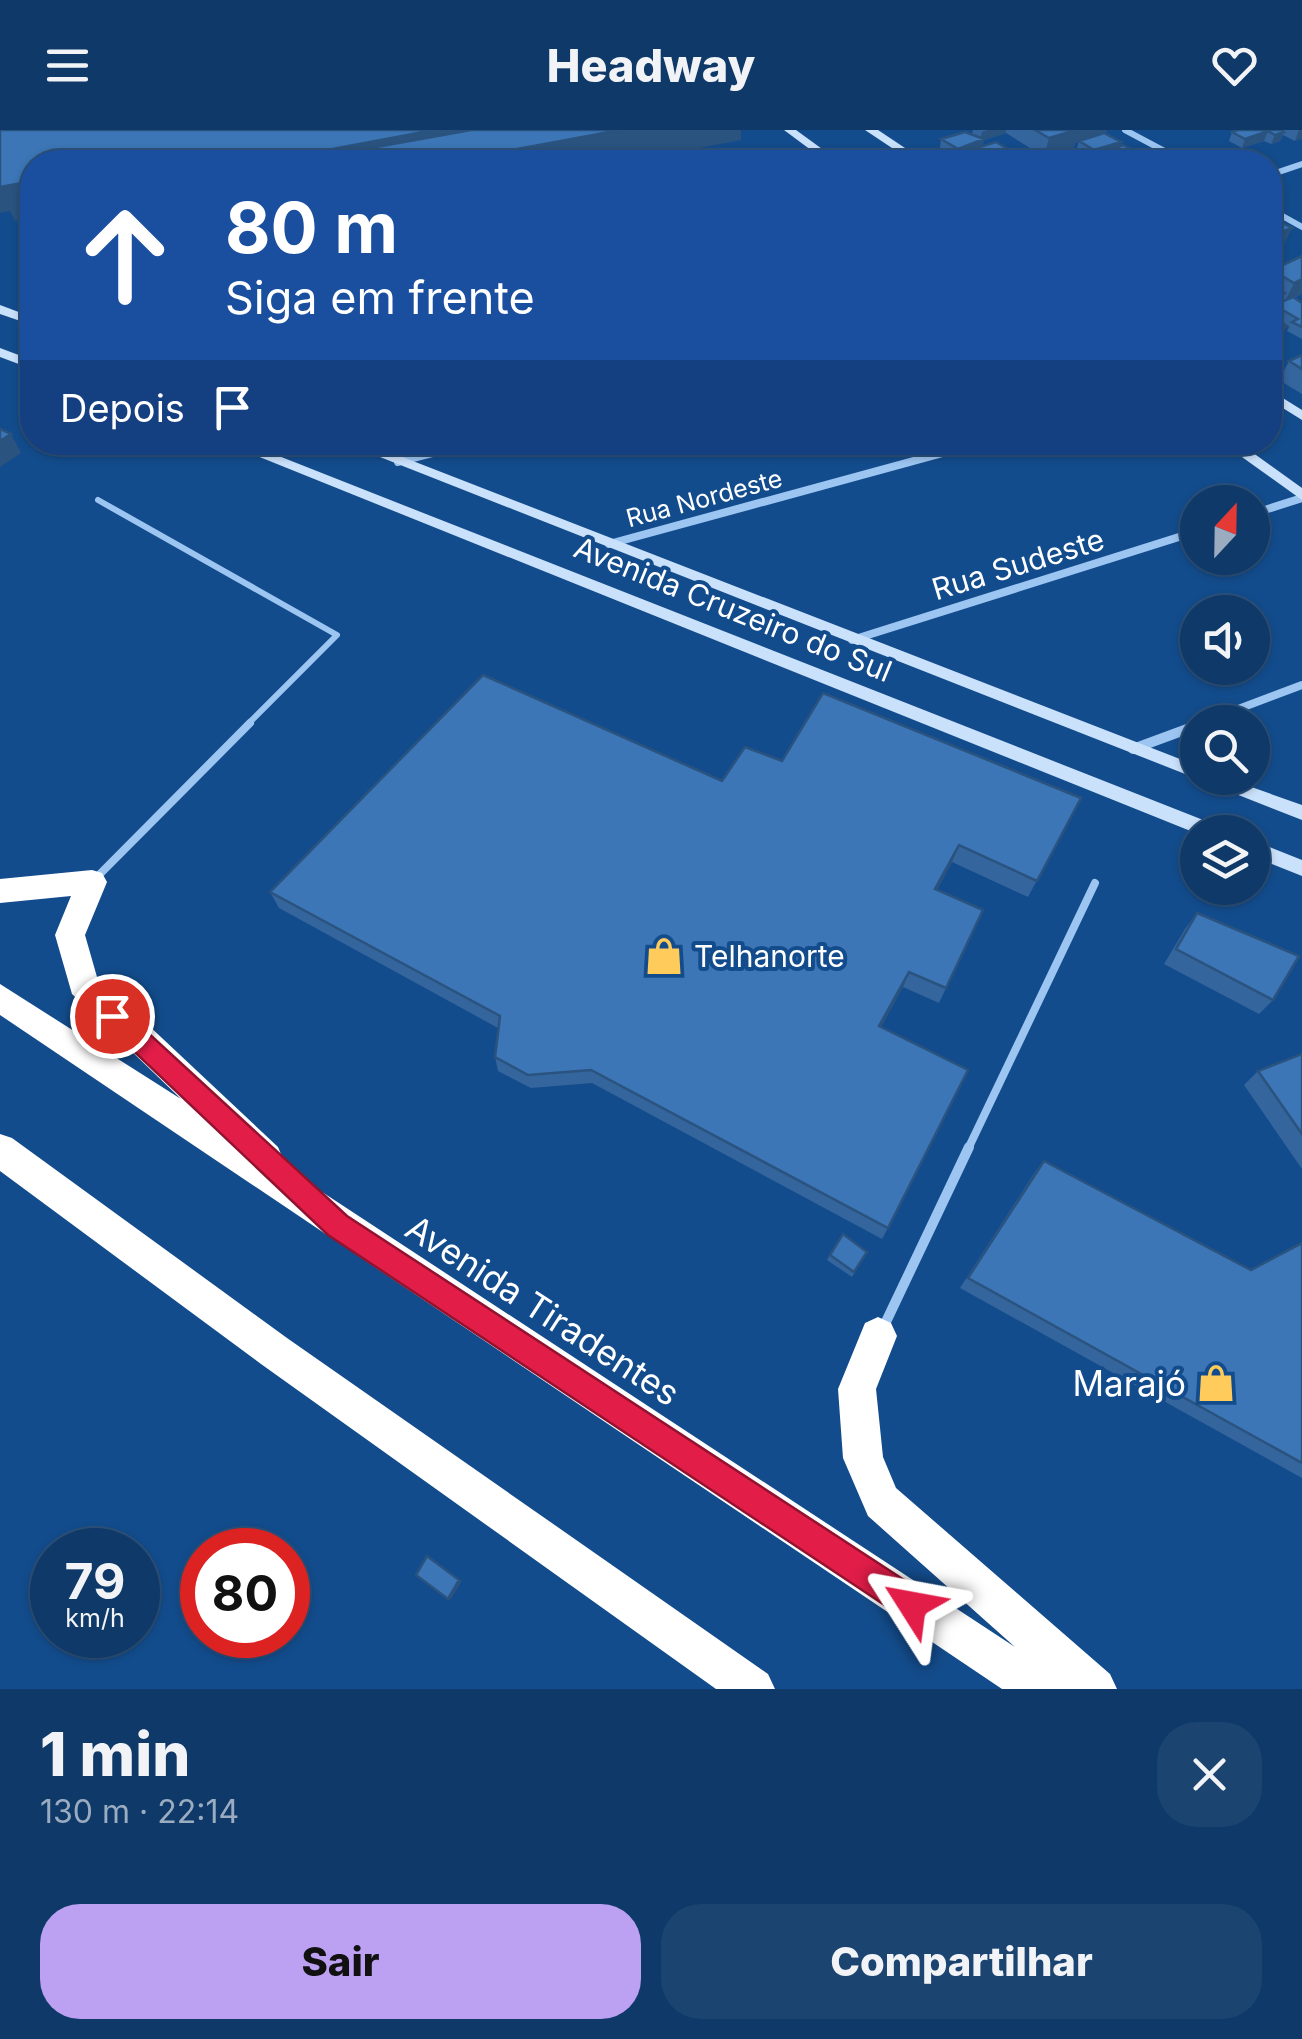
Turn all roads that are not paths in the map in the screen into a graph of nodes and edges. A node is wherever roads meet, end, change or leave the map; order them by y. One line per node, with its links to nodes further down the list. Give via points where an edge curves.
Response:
1 (789, 130): 4 (street)
2 (870, 130): 5 (street)
3 (1125, 130): 6 (street)
4 (817, 150)
5 (901, 150)
6 (1162, 150)
7 (263, 455): 26 (street, Avenida Cruzeiro do Sul)
8 (381, 455): 12 (street, Avenida Cruzeiro do Sul)
9 (425, 455): 12 (street)
10 (935, 455): 17 (street, Rua Nordeste)
11 (1246, 455): 13 (street)
12 (398, 462): 17 (street, Avenida Cruzeiro do Sul)
13 (1302, 496): 15 (street)
14 (98, 500): 29 (lane, via 337,634)
15 (1270, 508)
16 (1180, 537): 18 (street, Rua Sudeste)
17 (608, 544): 18 (street, Avenida Cruzeiro do Sul)
18 (852, 640): 22 (street, Avenida Cruzeiro do Sul)
19 (1302, 685): 20 (street)
20 (1250, 705)
21 (1180, 732): 22 (street)
22 (1132, 750): 23 (street, Avenida Cruzeiro do Sul)
23 (1180, 767)
24 (1253, 795): 25 (street)
25 (1302, 813)
26 (1180, 819)
27 (1270, 855): 28 (street)
28 (1302, 868)
29 (92, 882): 31 (highway); 34 (highway, via 70,936 82,984)
30 (1095, 883): 35 (lane)
31 (0, 891)
32 (0, 998): 34 (highway, Avenida Tiradentes)
33 (0, 1150): 36 (highway)
34 (337, 1225): 37 (highway, Avenida Tiradentes)
35 (878, 1336): 38 (highway, via 857,1389 863,1458 882,1502)
36 (753, 1689)
37 (1040, 1689)
38 (1096, 1689)

